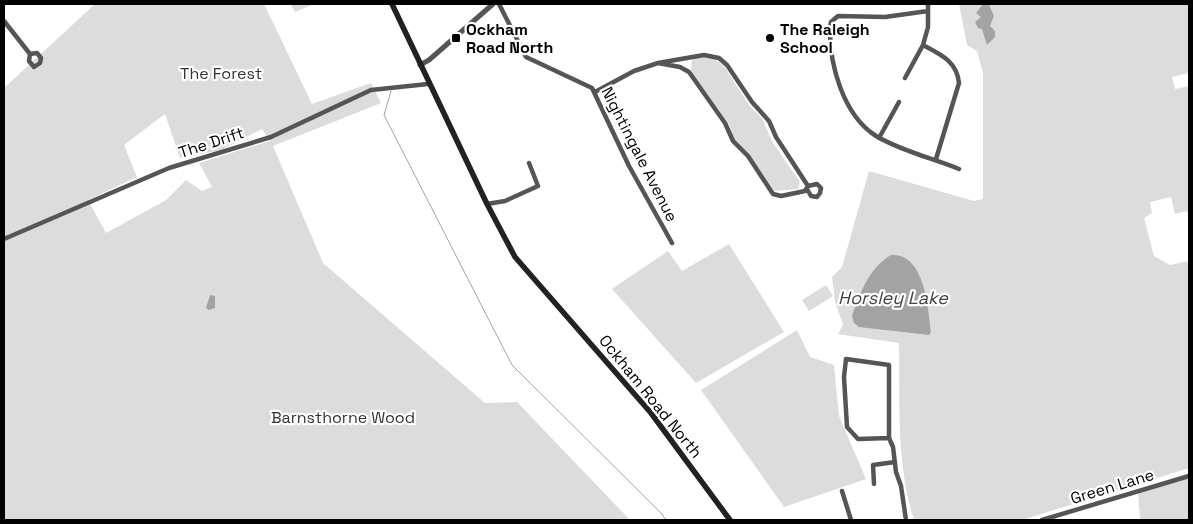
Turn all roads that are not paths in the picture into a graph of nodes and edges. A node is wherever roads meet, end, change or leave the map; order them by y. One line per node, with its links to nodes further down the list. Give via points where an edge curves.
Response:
1 (392, 4): 11 (main road, Ockham Road North)
2 (499, 4): 15 (street, Nightingale Avenue, via 526,57 586,84)
3 (928, 4): 5 (street)
4 (488, 5): 11 (street)
5 (928, 11): 7 (street); 17 (street, via 885,17 840,15 830,24 833,61 842,90 858,117)
6 (4, 22): 8 (street)
7 (923, 45): 13 (street); 18 (street, via 949,60 958,78 957,93)
8 (30, 54)
9 (692, 57): 10 (street); 12 (street, via 686,63); 12 (street, via 712,56 725,63 769,121 807,187 780,196 773,194)
10 (658, 63): 12 (street); 15 (street, via 634,71)
11 (420, 65): 14 (main road, Ockham Road North)
12 (689, 72)
13 (905, 78)
14 (428, 84): 21 (main road, Ockham Road North); 22 (street, The Drift, via 371,90 271,137 169,168)
15 (595, 92): 23 (street, Nightingale Avenue, via 625,158)
16 (899, 102): 17 (street)
17 (879, 138): 18 (street)
18 (936, 159): 20 (street)
19 (529, 163): 21 (street, via 538,186 505,201)
20 (959, 169)
21 (487, 204): 29 (main road, Ockham Road North, via 515,258 651,413)
22 (4, 239)
23 (672, 243)
24 (889, 438): 24 (street, via 890,365 846,359 847,427 858,439); 25 (street)
25 (894, 462): 27 (street, via 873,465); 31 (street)
26 (1189, 476): 32 (street, Green Lane)
27 (874, 484)
28 (842, 492): 30 (street)
29 (730, 520)
30 (852, 520)
31 (906, 520)
32 (1042, 520)

